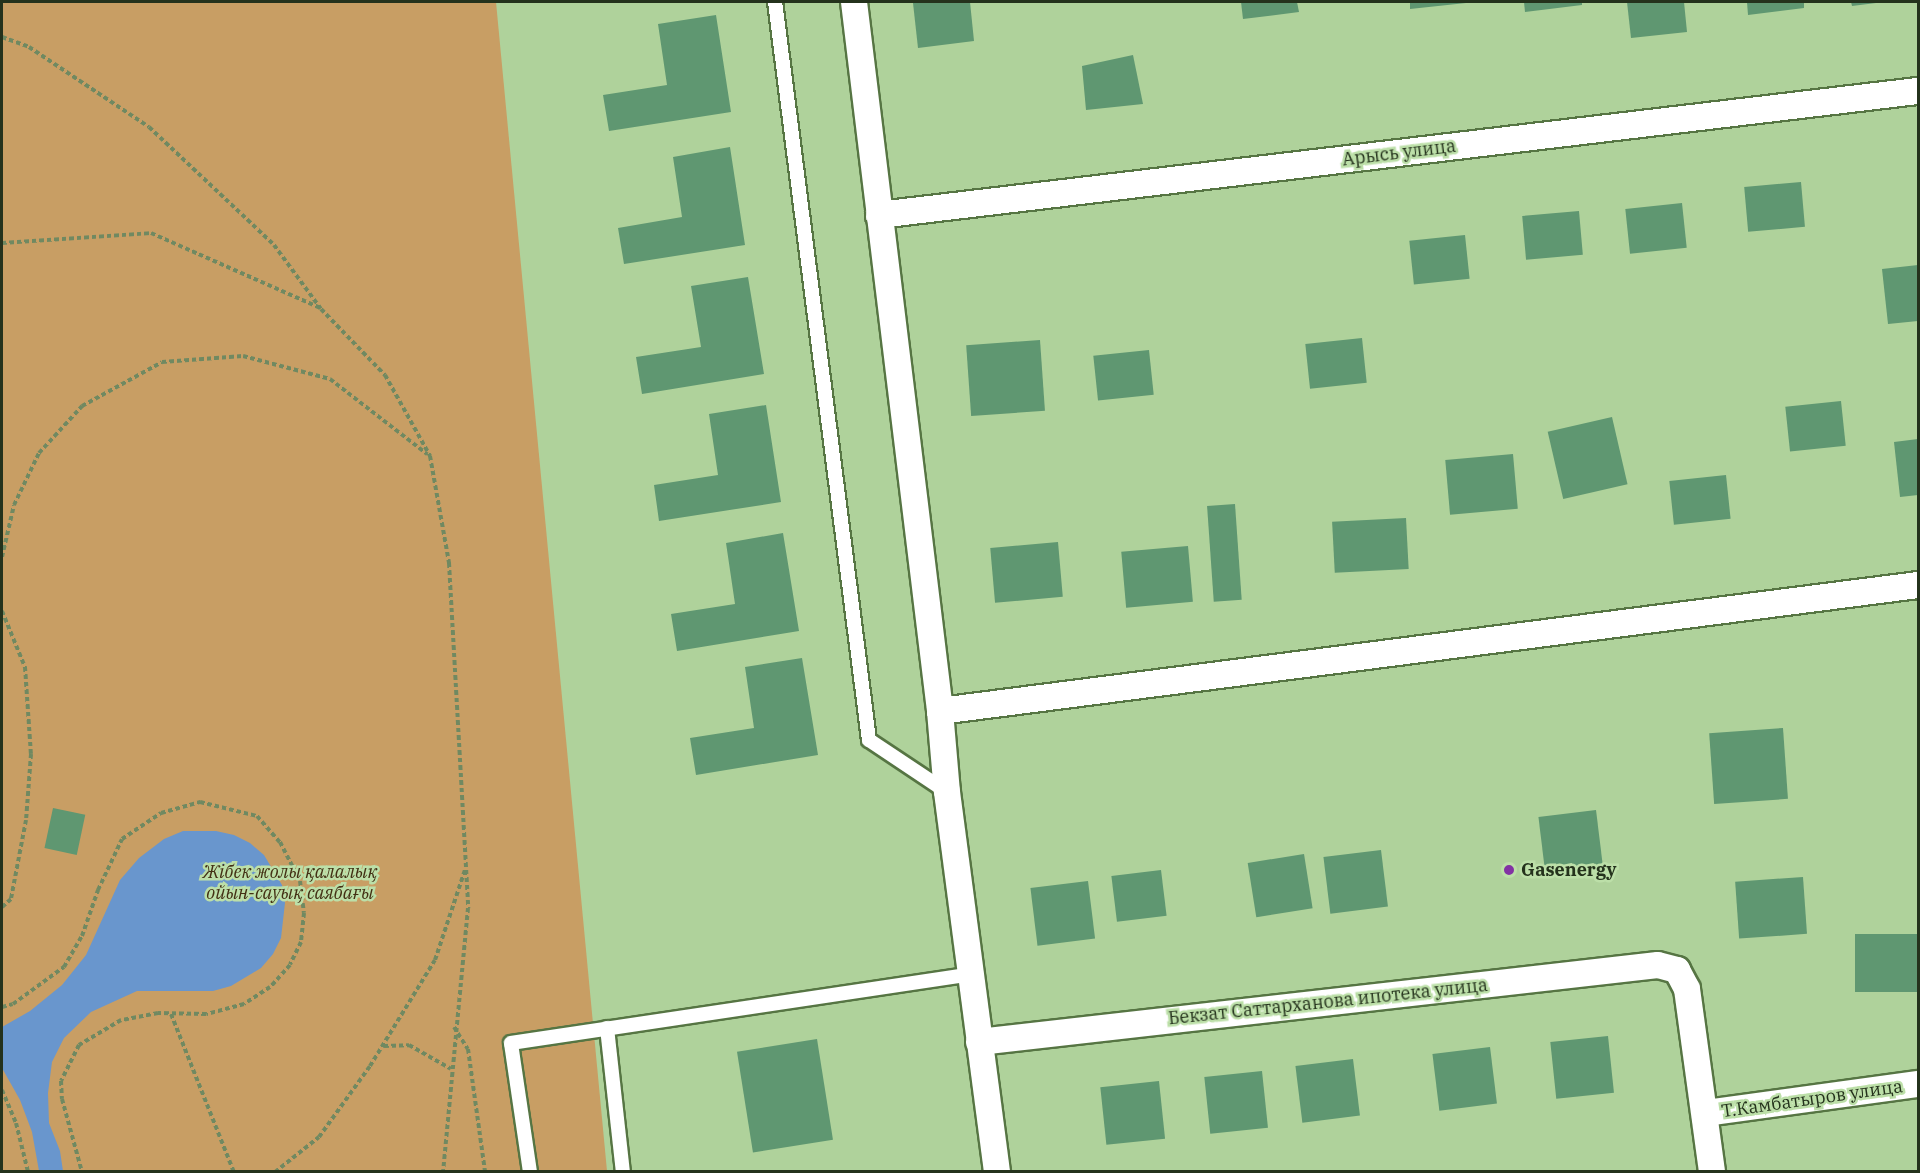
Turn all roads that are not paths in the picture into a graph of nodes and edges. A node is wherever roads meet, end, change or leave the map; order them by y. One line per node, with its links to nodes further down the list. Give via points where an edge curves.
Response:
1 (775, 2): 7 (lane, via 869,740)
2 (854, 2): 4 (street)
3 (1918, 91): 4 (street, Арысь улица)
4 (879, 215): 6 (street)
5 (1918, 585): 6 (street)
6 (940, 711): 7 (street)
7 (947, 792): 8 (street)
8 (970, 974): 9 (lane); 10 (street)
9 (607, 1028): 13 (lane, via 511,1042); 14 (lane)
10 (979, 1042): 12 (street, Бекзат Саттарханова ипотека улица, via 1658,965 1677,970 1687,989); 15 (street)
11 (1918, 1084): 12 (street, Т.Камбатыров улица)
12 (1706, 1113): 16 (street)
13 (530, 1172)
14 (622, 1172)
15 (998, 1172)
16 (1712, 1172)

